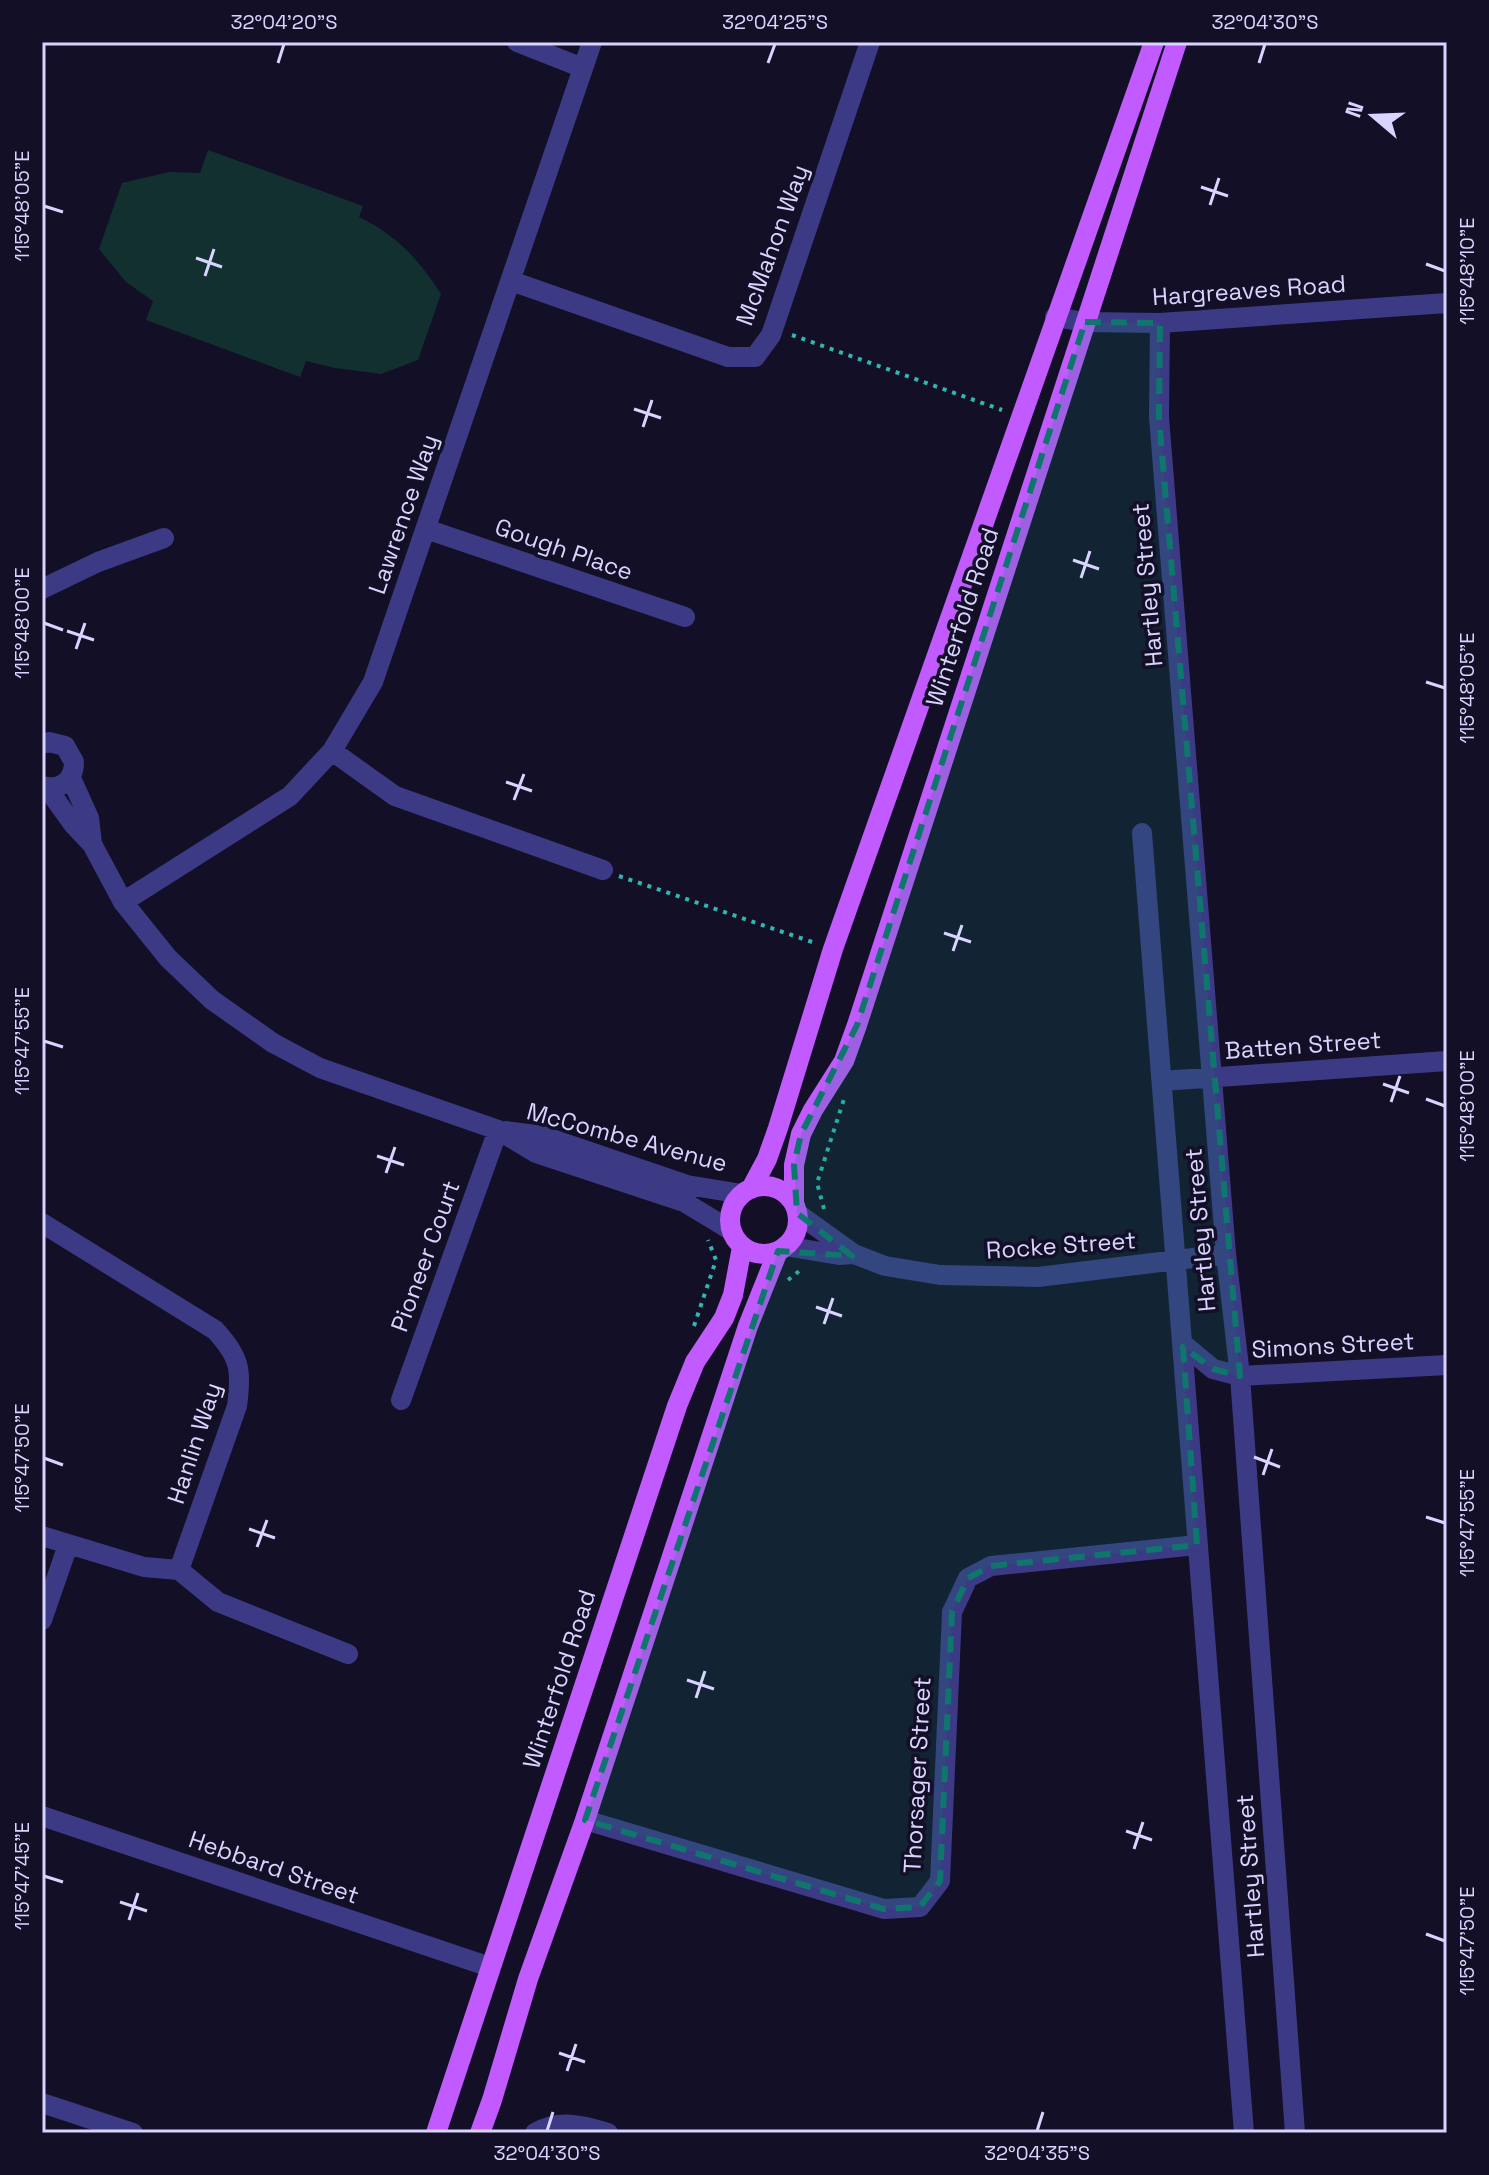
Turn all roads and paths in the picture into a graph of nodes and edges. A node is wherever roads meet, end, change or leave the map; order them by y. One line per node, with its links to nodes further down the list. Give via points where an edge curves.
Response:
1 (517, 42): 6 (street)
2 (592, 42): 6 (street, Lawrence Way)
3 (870, 42): 12 (street, McMahon Way)
4 (1154, 42): 9 (main road, Winterfold Road)
5 (1177, 42): 10 (main road, Winterfold Road)
6 (583, 68): 7 (street, Lawrence Way)
7 (511, 281): 12 (street, McMahon Way, via 728,357 755,357); 14 (street, Lawrence Way)
8 (1447, 303): 11 (street, Hargreaves Road)
9 (1055, 317): 10 (street, Hargreaves Road); 13 (main road, Winterfold Road)
10 (1085, 322): 11 (street, Hargreaves Road); 33 (main road, Winterfold Road, via 857,1025 844,1061 801,1134 794,1165)
11 (1160, 323): 28 (street, Hartley Street, via 1159,417)
12 (773, 328): 13 (path)
13 (1020, 417): 26 (main road, Winterfold Road)
14 (426, 529): 17 (street, Gough Place); 19 (street, Lawrence Way, via 373,682)
15 (164, 538): 16 (street)
16 (42, 589)
17 (685, 617)
18 (44, 737): 20 (street, McCombe Avenue, via 72,754)
19 (332, 751): 24 (street, via 395,796); 25 (street, Lawrence Way, via 290,796)
20 (71, 778): 21 (street, McCombe Avenue); 23 (street, McCombe Avenue, via 89,818)
21 (45, 787): 23 (street, McCombe Avenue)
22 (1142, 833): 29 (street, Hartley Street)
23 (92, 844): 25 (street, McCombe Avenue)
24 (603, 870): 26 (path)
25 (123, 902): 31 (street, McCombe Avenue, via 189,981 273,1043 320,1068)
26 (833, 949): 32 (main road, Winterfold Road, via 767,1159)
27 (1447, 1061): 28 (street, Batten Street)
28 (1214, 1078): 29 (street, Batten Street); 40 (street, Hartley Street)
29 (1162, 1081): 41 (street, Hartley Street)
30 (849, 1086): 34 (path, via 817,1183)
31 (498, 1130): 32 (street, McCombe Avenue, via 543,1136 687,1185); 37 (street, McCombe Avenue, via 536,1153 684,1202); 46 (street, Pioneer Court)
32 (746, 1191): 33 (main road, via 771,1187 788,1196); 37 (main road, via 732,1211)
33 (795, 1208): 38 (main road, via 795,1233); 39 (street, Rocke Street)
34 (826, 1218)
35 (42, 1223): 50 (street, Hanlin Way, via 215,1330 238,1362 237,1406)
36 (705, 1231): 42 (path, via 716,1260)
37 (737, 1239): 38 (main road, via 761,1253); 55 (main road, Winterfold Road, via 733,1295 677,1406)
38 (781, 1249): 39 (street, Rocke Street); 54 (main road, via 748,1326)
39 (854, 1254): 41 (street, Rocke Street, via 911,1272 985,1278)
40 (1226, 1254): 41 (street, Rocke Street); 45 (street, Hartley Street)
41 (1177, 1261): 43 (street, Hartley Street)
42 (693, 1328)
43 (1183, 1344): 45 (street, Simons Street, via 1213,1369); 49 (street, Hartley Street)
44 (1447, 1365): 45 (street, Simons Street)
45 (1240, 1376): 63 (street, Hartley Street)
46 (401, 1400)
47 (42, 1536): 48 (street)
48 (68, 1545): 50 (street, via 144,1567); 51 (street)
49 (1197, 1545): 54 (street, Thorsager Street, via 991,1566 968,1578 952,1612 940,1881 920,1907 884,1909); 62 (street, Hartley Street)
50 (179, 1570): 52 (street, via 218,1602)
51 (42, 1620)
52 (348, 1654)
53 (42, 1816): 55 (street, Hebbard Street)
54 (585, 1820): 59 (main road)
55 (490, 1967): 58 (main road, Winterfold Road)
56 (42, 2103): 57 (street)
57 (133, 2133)
58 (436, 2133)
59 (480, 2133)
60 (535, 2133): 61 (street, via 561,2123)
61 (608, 2133)
62 (1244, 2133)
63 (1295, 2133)

